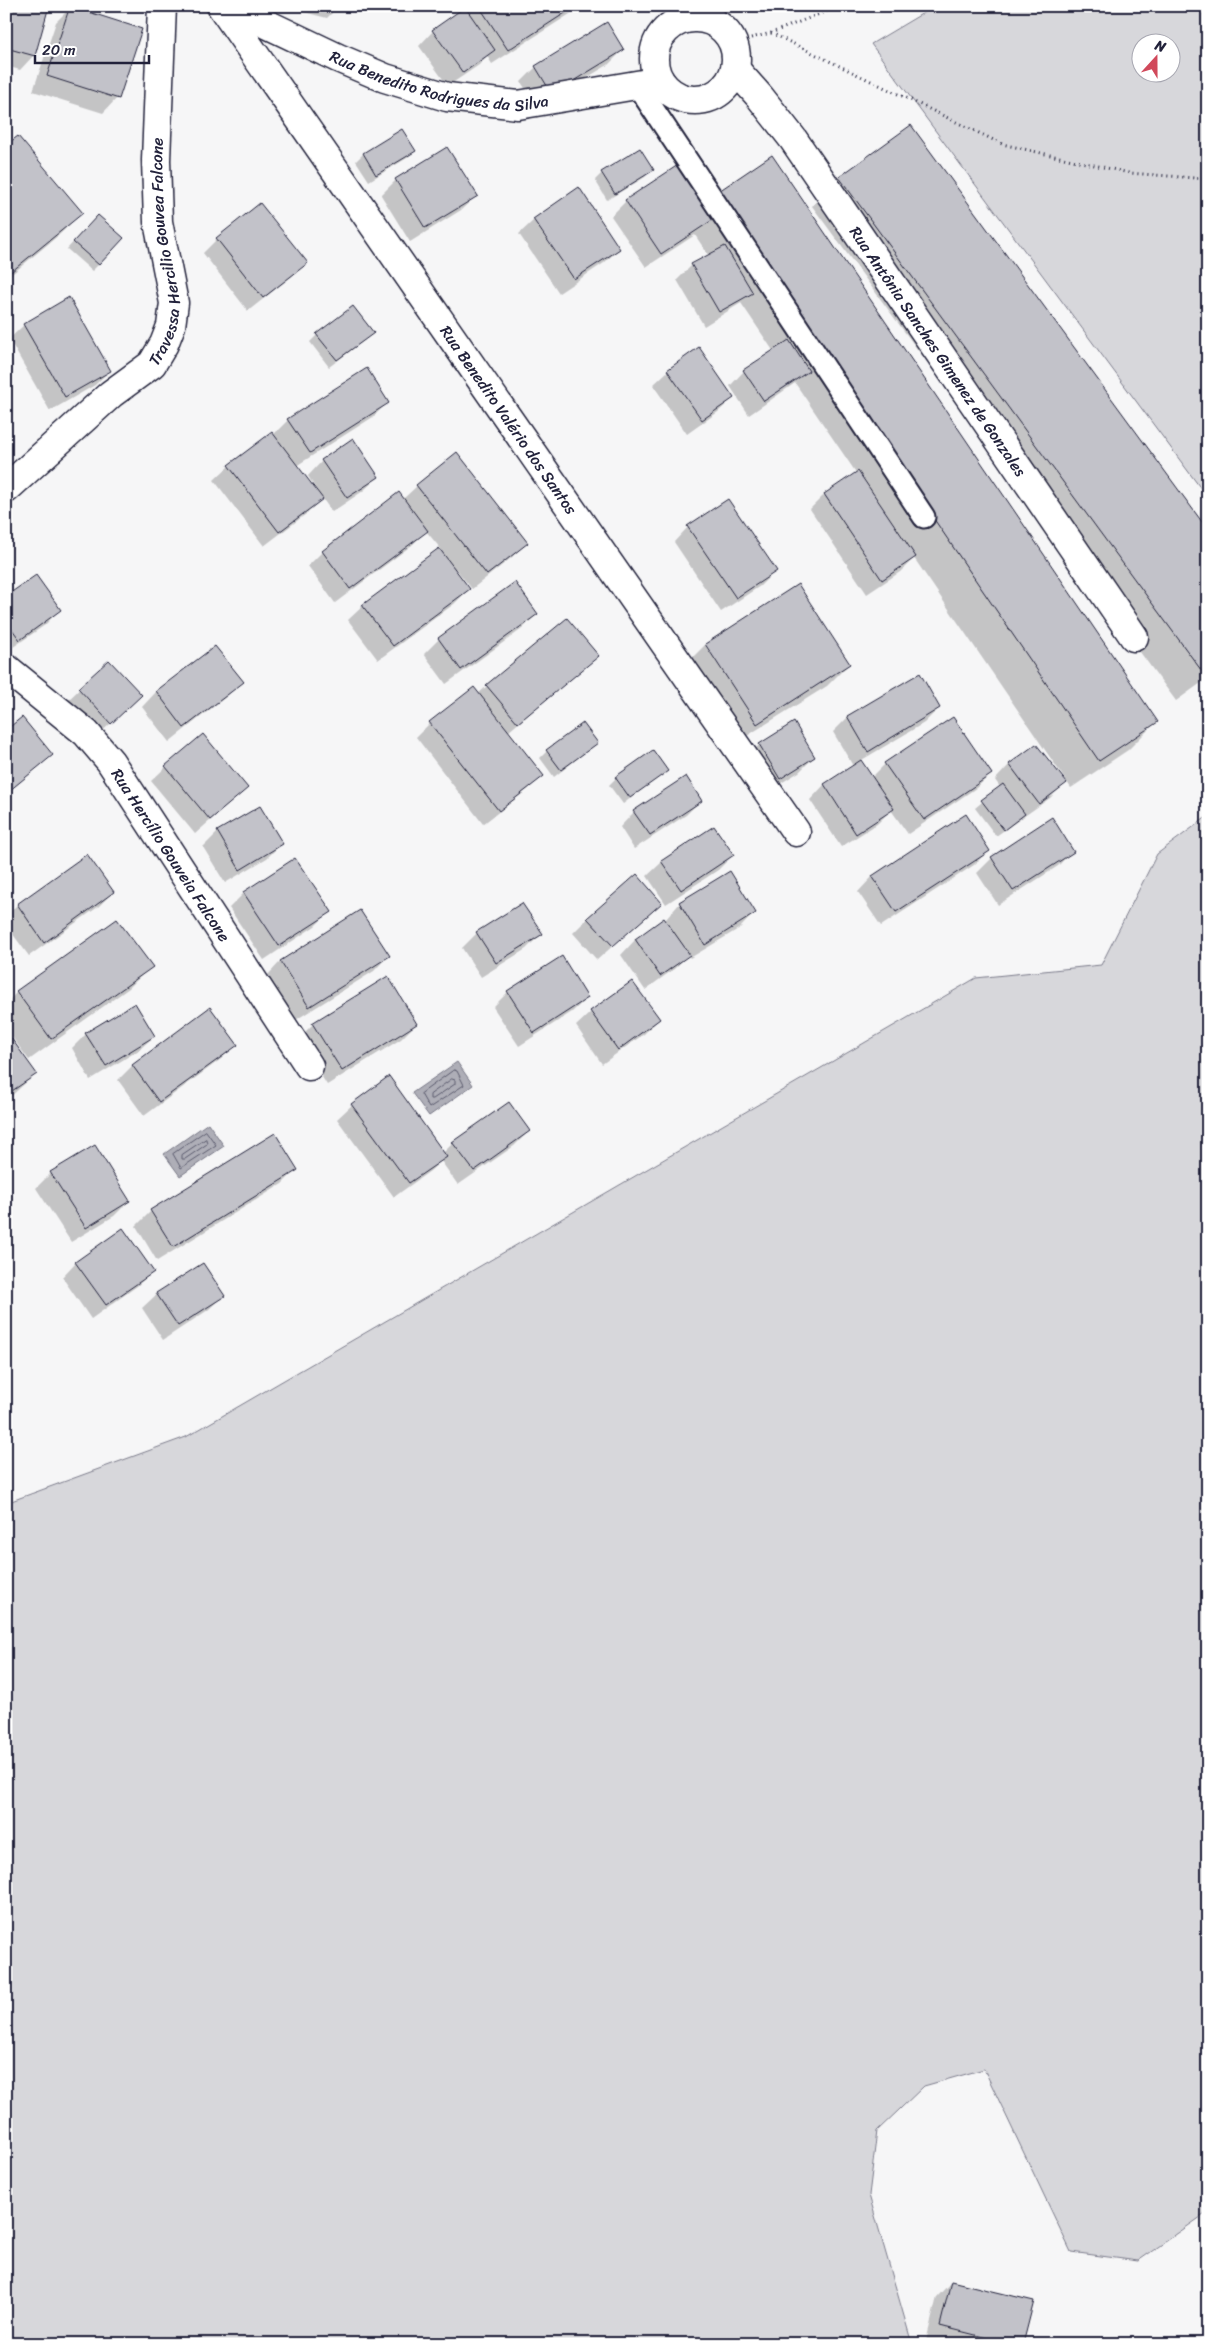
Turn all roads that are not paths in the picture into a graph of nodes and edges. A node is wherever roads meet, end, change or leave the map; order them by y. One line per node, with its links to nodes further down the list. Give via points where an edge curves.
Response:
1 (162, 6): 7 (street, Travessa Hercilio Gouvea Falcone, via 156,169 158,222 174,303 171,326 152,364 111,394)
2 (222, 6): 11 (street, Rua Benedito Valério dos Santos)
3 (229, 6): 6 (street, Rua Benedito Rodrigues da Silva, via 385,78 447,97 518,105)
4 (671, 15): 5 (street, via 715,23 725,32); 6 (street, via 654,55 655,68)
5 (734, 56): 6 (street, via 730,80 723,89 702,100 678,96); 9 (street, Rua Antônia Sanches Gimenez de Gonzales)
6 (649, 83): 8 (lane)
7 (6, 489)
8 (924, 518)
9 (1134, 637)
10 (6, 668): 12 (street, Rua Hercílio Gouveia Falcone, via 86,733 110,761)
11 (796, 832)
12 (309, 1066)

